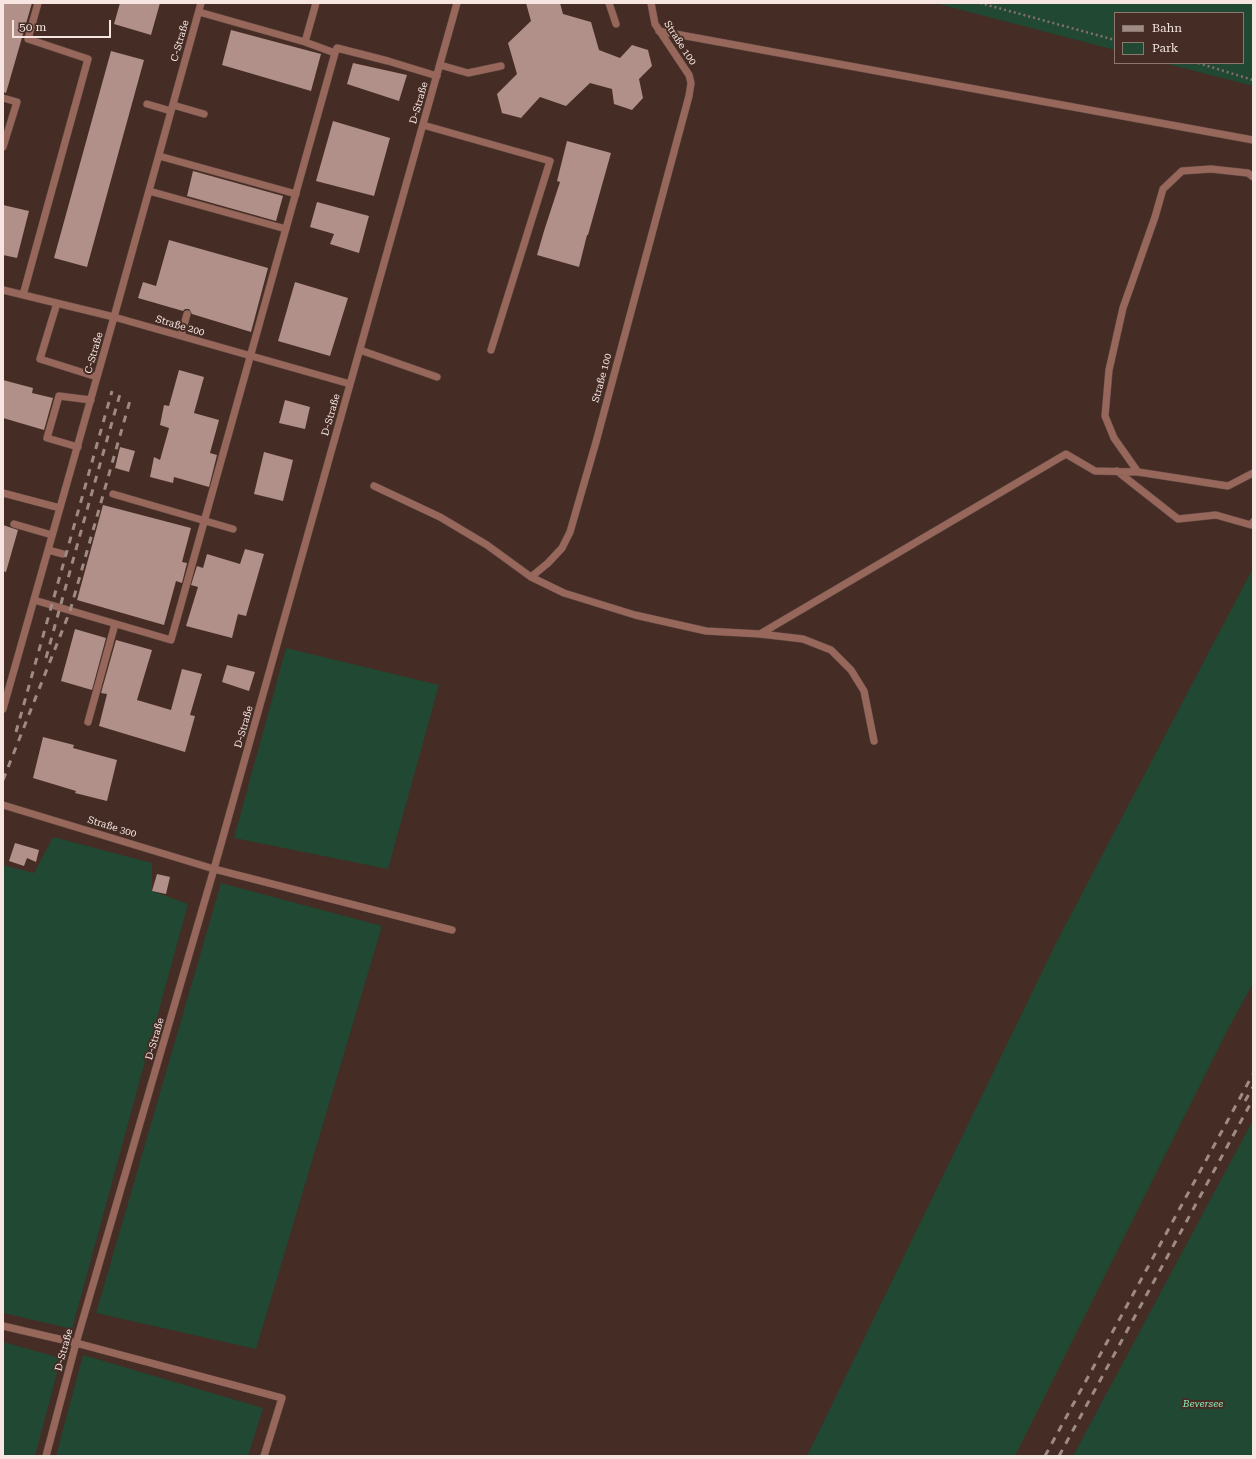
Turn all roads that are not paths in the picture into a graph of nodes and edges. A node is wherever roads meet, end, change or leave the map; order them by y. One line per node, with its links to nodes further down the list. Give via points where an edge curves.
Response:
1 (38, 3): 28 (lane, via 28,39 88,58)
2 (202, 3): 7 (lane, C-Straße)
3 (316, 3): 10 (lane)
4 (457, 3): 12 (lane, D-Straße)
5 (609, 3): 8 (lane)
6 (651, 3): 9 (lane, Straße 100)
7 (199, 12): 10 (lane); 17 (lane, C-Straße)
8 (616, 24)
9 (659, 31): 20 (lane); 55 (lane, Straße 100, via 689,75 689,96 570,532 562,548)
10 (305, 42): 11 (lane)
11 (335, 53): 14 (lane, via 337,48); 25 (lane)
12 (440, 65): 13 (lane, via 468,73); 14 (lane, D-Straße)
13 (501, 66)
14 (437, 76): 19 (lane, D-Straße)
15 (3, 98): 21 (lane, via 17,102)
16 (147, 104): 17 (lane)
17 (172, 108): 18 (lane); 22 (lane, C-Straße)
18 (204, 114)
19 (423, 125): 33 (lane, D-Straße); 34 (lane, via 550,161)
20 (1253, 140)
21 (3, 147)
22 (159, 156): 24 (lane, C-Straße); 25 (lane)
23 (1253, 177): 42 (lane, via 1248,173 1211,169 1182,171 1162,188 1155,217 1123,308 1109,370 1105,416 1114,438)
24 (149, 191): 26 (lane); 31 (lane, C-Straße)
25 (296, 194): 26 (lane)
26 (286, 229): 35 (lane)
27 (3, 290): 28 (lane, Straße 200)
28 (23, 295): 29 (lane, Straße 200)
29 (57, 303): 31 (lane, Straße 200); 36 (lane, via 40,359)
30 (188, 314): 32 (lane)
31 (114, 317): 32 (lane, Straße 200); 36 (lane, C-Straße)
32 (181, 336): 35 (lane, Straße 200)
33 (360, 350): 37 (lane); 38 (lane, D-Straße)
34 (491, 350)
35 (251, 356): 38 (lane, Straße 200); 48 (lane)
36 (97, 377): 39 (lane, C-Straße)
37 (437, 377)
38 (350, 384): 63 (lane, D-Straße)
39 (91, 400): 40 (lane, C-Straße); 40 (lane, via 59,396 47,438)
40 (78, 447): 47 (lane, C-Straße)
41 (1117, 471): 42 (lane); 49 (lane, via 1178,519 1216,515 1252,525); 58 (lane, via 1095,471 1066,454)
42 (1138, 472): 43 (lane, via 1228,486)
43 (1253, 473)
44 (374, 486): 55 (lane, via 440,517 488,545)
45 (3, 493): 47 (lane)
46 (113, 494): 48 (lane)
47 (60, 508): 52 (lane, C-Straße)
48 (204, 521): 51 (lane); 57 (lane, via 171,640)
49 (1253, 522)
50 (14, 524): 52 (lane)
51 (233, 529)
52 (52, 535): 53 (lane, C-Straße)
53 (48, 550): 54 (lane); 56 (lane, C-Straße)
54 (63, 554)
55 (531, 577): 58 (lane, via 564,593 635,615 706,631)
56 (34, 600): 57 (lane); 59 (lane, C-Straße)
57 (115, 624): 60 (lane)
58 (760, 634): 61 (lane, via 803,639 831,650 852,670 864,691)
59 (3, 708)
60 (88, 722)
61 (874, 742)
62 (3, 805): 63 (lane, Straße 300)
63 (214, 869): 64 (lane, Straße 300); 66 (lane, D-Straße)
64 (452, 930)
65 (3, 1326): 66 (lane)
66 (76, 1343): 67 (lane, D-Straße); 68 (lane, via 282,1398)
67 (46, 1456)
68 (264, 1456)

